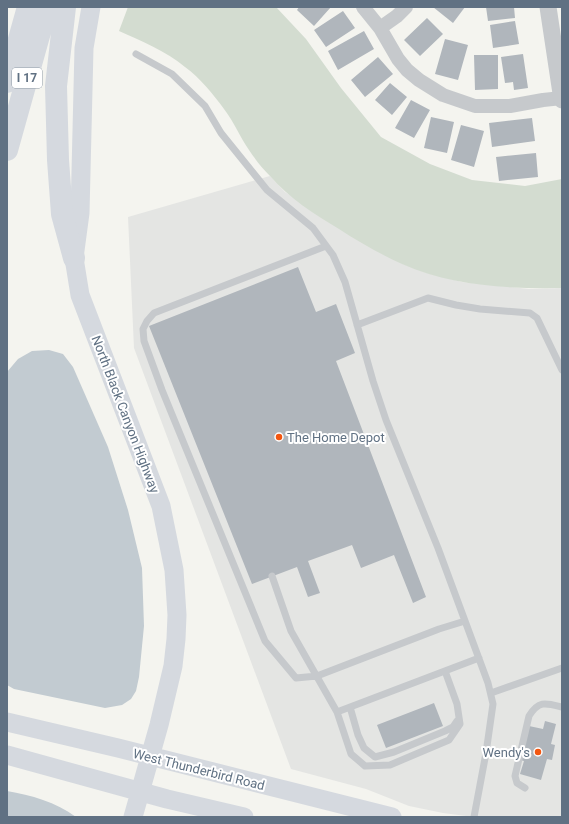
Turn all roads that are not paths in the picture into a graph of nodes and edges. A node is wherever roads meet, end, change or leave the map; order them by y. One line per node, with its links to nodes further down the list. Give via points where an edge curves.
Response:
1 (28, 7): 10 (highway)
2 (47, 7): 12 (highway, I 17)
3 (65, 7): 14 (highway, via 56,86 58,160 62,214)
4 (91, 7): 14 (main road, North Black Canyon Highway, via 84,48 80,213)
5 (363, 7): 8 (street)
6 (406, 7): 8 (street)
7 (551, 8): 11 (street)
8 (380, 28): 11 (street, via 398,59 419,80 443,95 475,106 510,106 543,100)
9 (136, 54): 13 (lane, via 172,74 205,106 221,133 267,190 313,228)
10 (7, 82)
11 (562, 100)
12 (7, 150)
13 (326, 246): 15 (lane, via 345,282); 22 (lane, via 154,313 143,329 144,341 162,390 265,641 296,678)
14 (74, 258): 30 (main road, North Black Canyon Highway, via 80,295 162,506 174,570 177,615 174,660)
15 (357, 325): 16 (lane, via 428,298 480,310 530,313 537,318); 18 (lane, via 386,420)
16 (562, 370)
17 (272, 576): 22 (lane, via 290,630)
18 (465, 621): 19 (lane); 22 (lane)
19 (479, 658): 21 (lane); 23 (lane)
20 (562, 668): 23 (lane)
21 (445, 671): 24 (lane); 27 (lane)
22 (317, 676): 26 (lane)
23 (491, 693): 36 (lane, via 493,704)
24 (350, 707): 26 (lane); 27 (lane, via 364,748 375,757 445,731 453,727)
25 (562, 707): 31 (lane, via 540,704 529,716 515,776 517,783)
26 (337, 712): 27 (lane, via 351,754 365,766 390,765 449,740 460,724)
27 (459, 717)
28 (7, 722): 30 (main road, West Thunderbird Road)
29 (7, 755): 32 (main road)
30 (150, 756): 32 (main road, North Black Canyon Highway); 35 (main road, West Thunderbird Road)
31 (525, 788)
32 (140, 791): 33 (main road, North Black Canyon Highway); 34 (main road)
33 (133, 817)
34 (244, 817)
35 (392, 817)
36 (474, 817)

